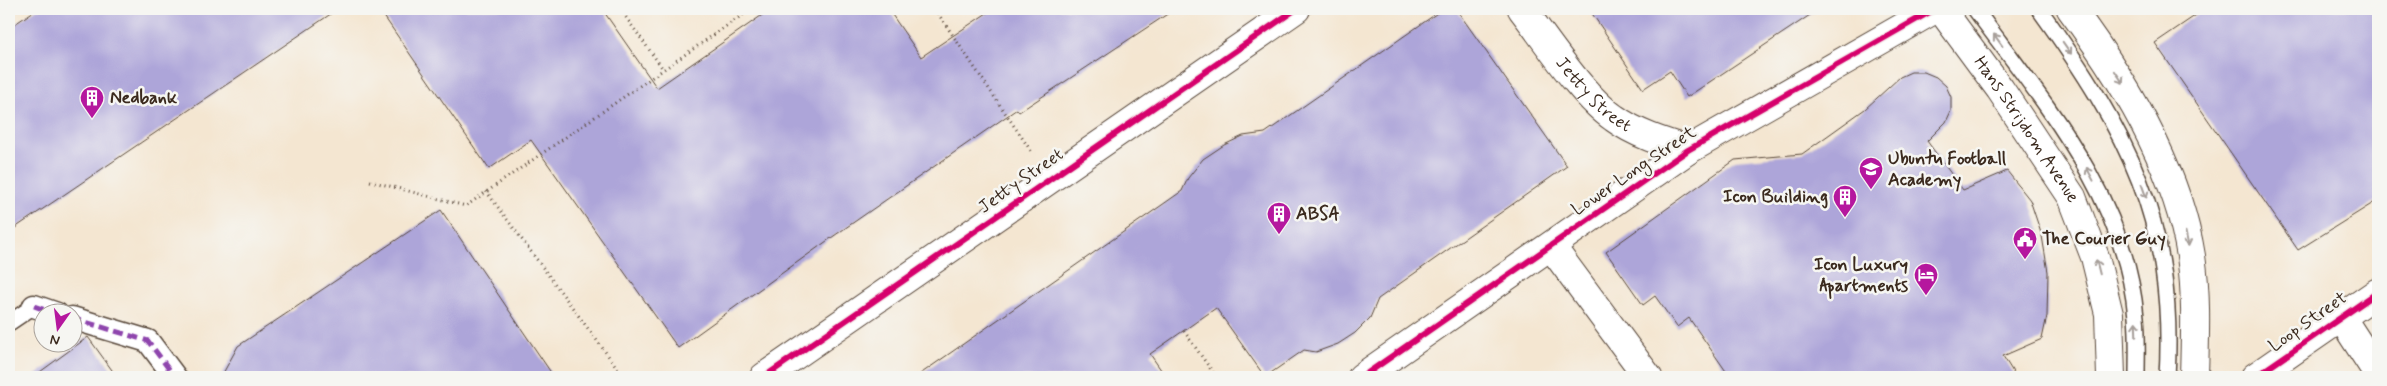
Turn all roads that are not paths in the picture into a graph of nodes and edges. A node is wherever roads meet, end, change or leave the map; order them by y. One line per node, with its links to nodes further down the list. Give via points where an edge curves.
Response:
1 (1296, 9): 17 (street, Jetty Street)
2 (1522, 9): 8 (street, Jetty Street, via 1592,99 1613,117 1633,130)
3 (1935, 9): 8 (street, Lower Long Street)
4 (1941, 9): 20 (street, Hans Strijdom Avenue, one-way to 4, via 2109,314 2095,257 2072,197 2000,89)
5 (1975, 9): 21 (lane, one-way to 5, via 2133,298 2107,209 2070,139)
6 (2039, 9): 22 (lane, one-way to 22, via 2089,79 2108,112 2147,200 2164,279)
7 (2071, 9): 23 (street, one-way to 23, via 2124,85 2147,129 2176,199 2184,226 2196,299)
8 (1688, 150): 9 (street, Lower Long Street)
9 (1550, 246): 18 (street, Lower Long Street); 19 (street)
10 (2378, 292): 12 (street, Loop Street)
11 (32, 307): 14 (lane)
12 (2341, 317): 15 (street); 24 (street, Loop Street)
13 (82, 321): 16 (street, via 148,341)
14 (9, 323)
15 (2378, 374)
16 (176, 377)
17 (764, 377)
18 (1362, 377)
19 (1648, 377)
20 (2111, 377)
21 (2137, 377)
22 (2167, 377)
23 (2194, 377)
24 (2255, 377)

